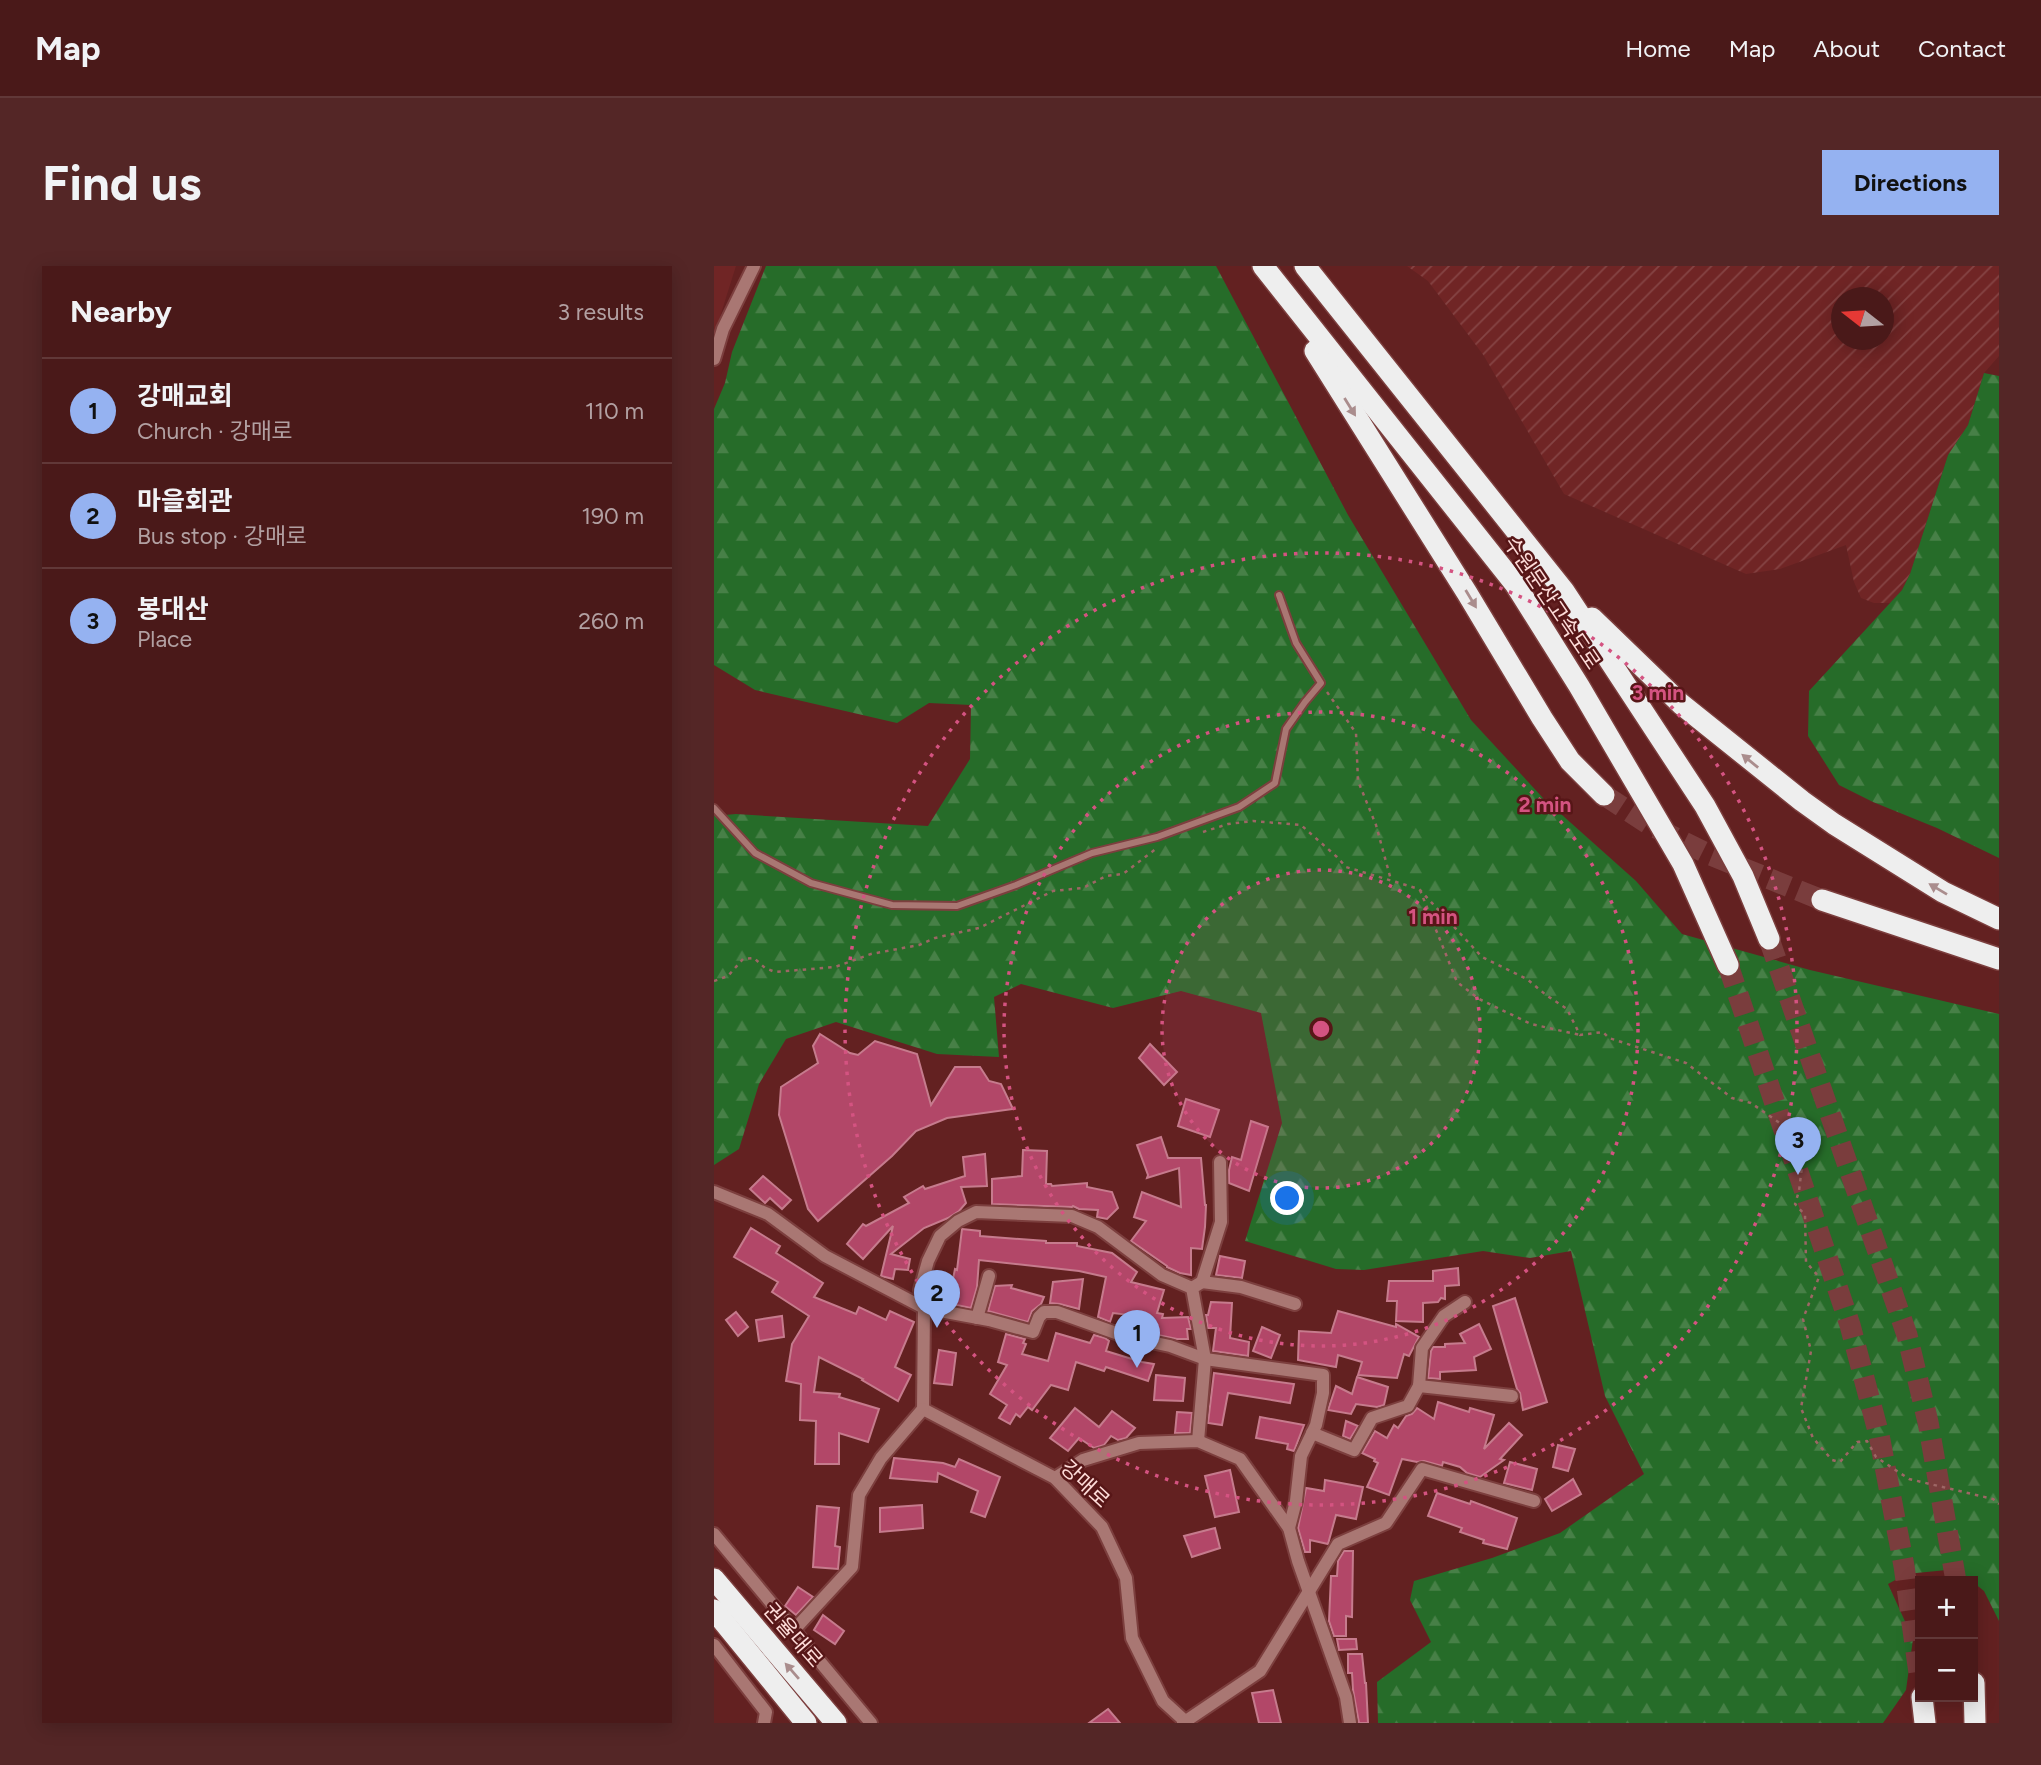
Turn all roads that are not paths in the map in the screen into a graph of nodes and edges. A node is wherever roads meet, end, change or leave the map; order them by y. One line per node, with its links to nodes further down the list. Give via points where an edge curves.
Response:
1 (754, 266): 4 (street, via 723,329)
2 (1262, 266): 7 (highway, 수원문산고속도로, one-way to 7, via 1542,718 1570,761); 13 (highway, 수원문산고속도로, via 1515,584 1683,864)
3 (1305, 266): 5 (highway, 수원문산고속도로)
4 (714, 359)
5 (1564, 591): 10 (highway, 수원문산고속도로, one-way to 5, via 1943,892 1802,801 1681,704); 11 (highway, 수원문산고속도로, via 1705,806 1743,876)
6 (1279, 595): 8 (lane, via 1296,643 1321,683 1286,729 1275,783 1239,807 1157,837 1092,853 957,906 892,905 811,883 755,853)
7 (1604, 795)
8 (714, 808)
9 (1822, 900): 12 (highway)
10 (1999, 919)
11 (1769, 939)
12 (1999, 959)
13 (1728, 965)
14 (1220, 1162): 17 (street, via 1221,1222)
15 (714, 1192): 20 (street, via 768,1214 825,1256)
16 (989, 1276): 21 (street)
17 (1197, 1285): 19 (street, via 1241,1287); 20 (street, via 1162,1275 1098,1227 1072,1216 976,1212 940,1236 920,1290); 22 (street)
18 (1465, 1302): 23 (street, via 1444,1316 1422,1348)
19 (1295, 1304)
20 (924, 1308): 21 (street); 25 (street)
21 (977, 1318): 22 (street, via 1033,1332 1044,1312 1057,1312)
22 (1205, 1359): 26 (street, via 1323,1375); 27 (street)
23 (1419, 1386): 24 (street); 26 (street, via 1408,1406 1372,1418 1354,1450)
24 (1512, 1396)
25 (923, 1409): 28 (street, 강매로); 35 (street, via 881,1458 859,1495 852,1567)
26 (1312, 1433): 30 (street, via 1301,1456)
27 (1198, 1441): 28 (street, via 1139,1443 1083,1461); 30 (street, via 1240,1459)
28 (1055, 1478): 39 (street, 강매로, via 1102,1527 1126,1578 1132,1638 1163,1701)
29 (1534, 1501): 33 (street, 강매로, via 1422,1469 1385,1523 1338,1544)
30 (1289, 1528): 33 (street)
31 (714, 1534): 35 (street)
32 (714, 1579): 42 (highway, 권율대로, one-way to 32)
33 (1308, 1591): 39 (street, 강매로, via 1260,1671); 44 (street, via 1346,1697)
34 (714, 1610): 41 (highway)
35 (794, 1630): 43 (street)
36 (714, 1645): 40 (street, via 766,1712)
37 (1923, 1702): 45 (highway)
38 (1974, 1702): 46 (highway)
39 (1185, 1722)
40 (764, 1723)
41 (806, 1723)
42 (836, 1723)
43 (871, 1723)
44 (1350, 1723)
45 (1925, 1723)
46 (1975, 1723)

